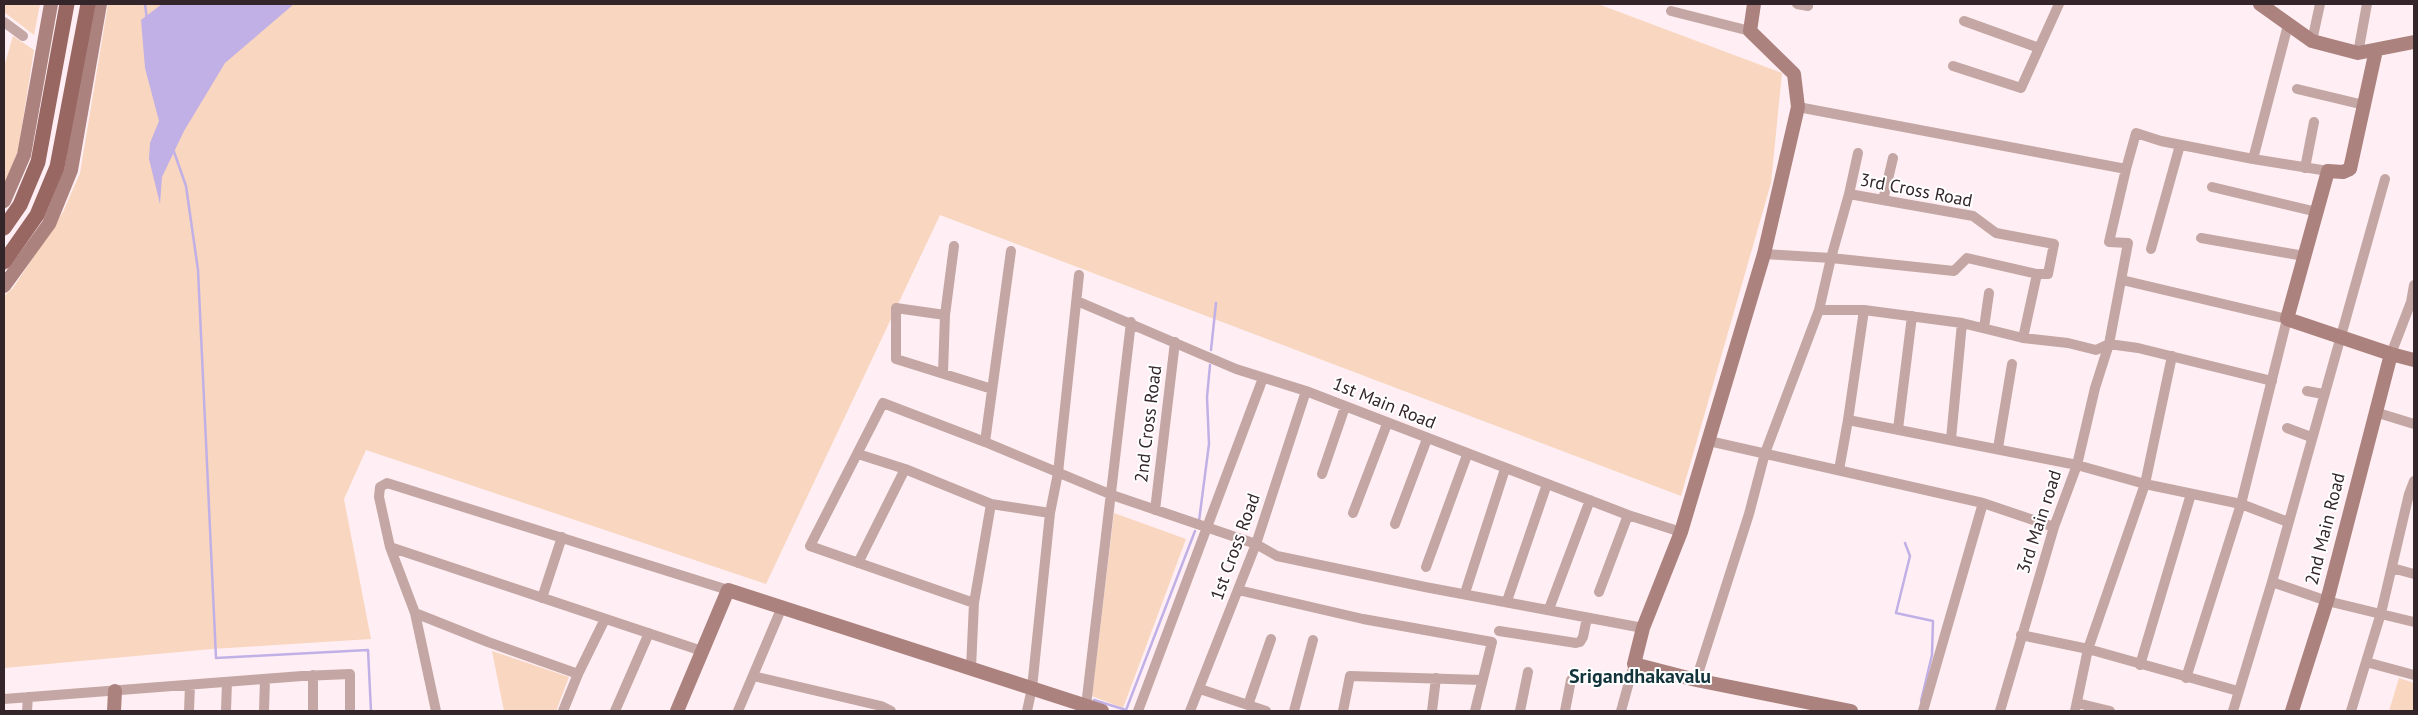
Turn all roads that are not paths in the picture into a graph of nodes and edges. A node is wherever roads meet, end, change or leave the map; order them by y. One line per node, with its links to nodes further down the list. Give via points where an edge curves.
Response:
1 (51, 4): 39 (street, via 24,155)
2 (67, 4): 41 (main road, via 38,162 20,205)
3 (88, 4): 49 (main road, via 58,167 37,215)
4 (100, 4): 54 (street, via 71,170 49,224)
5 (1754, 4): 16 (street)
6 (1797, 4): 7 (street)
7 (1808, 4)
8 (2059, 4): 20 (street)
9 (2320, 4): 18 (street)
10 (2367, 4): 22 (street)
11 (2265, 6): 15 (street)
12 (1671, 11): 16 (street)
13 (1964, 21): 20 (street)
14 (4, 22): 17 (street)
15 (2288, 25): 18 (street); 31 (street)
16 (1750, 31): 26 (street, via 1794,74)
17 (23, 36)
18 (2312, 41): 22 (street)
19 (2414, 42): 21 (street)
20 (2039, 48): 23 (street, via 2021,88)
21 (2376, 50): 22 (street); 25 (street)
22 (2358, 53)
23 (1953, 66)
24 (2298, 89): 25 (street)
25 (2364, 106): 34 (street, via 2350,169)
26 (1798, 107): 33 (street); 46 (street)
27 (2314, 122): 32 (street)
28 (2180, 145): 31 (street); 33 (street, via 2136,133); 44 (street)
29 (1858, 153): 37 (street)
30 (1893, 158): 38 (street)
31 (2253, 159): 32 (street)
32 (2305, 168): 34 (street)
33 (2126, 169): 52 (street, 3rd Main road, via 2109,242 2128,243)
34 (2328, 171): 40 (street)
35 (2385, 179): 67 (street)
36 (2212, 187): 40 (street)
37 (1849, 194): 38 (street, 3rd Cross Road); 48 (street, 3rd Cross Road)
38 (1884, 200): 50 (street, 3rd Cross Road, via 1973,216 1996,232 2054,244 2048,274)
39 (4, 201)
40 (2317, 212): 47 (street)
41 (4, 228)
42 (2201, 238): 47 (street)
43 (954, 246): 60 (street)
44 (2151, 249)
45 (1011, 251): 77 (street)
46 (1764, 254): 48 (street); 91 (street)
47 (2304, 256): 62 (street)
48 (1831, 258): 50 (street, via 1954,270 1967,258); 58 (street, 3rd Cross Road)
49 (4, 262)
50 (2037, 274): 66 (street)
51 (1079, 275): 56 (street)
52 (2122, 280): 62 (street); 69 (street, 3rd Main road)
53 (2414, 285): 57 (street)
54 (4, 286)
55 (1989, 293): 65 (street)
56 (1077, 301): 63 (street, 1st Main Road); 101 (street)
57 (2412, 303): 70 (street)
58 (1818, 310): 59 (street); 94 (street, 3rd Cross Road)
59 (1864, 310): 61 (street); 83 (street)
60 (945, 315): 74 (street); 74 (street, via 896,308 896,359)
61 (1912, 316): 64 (street); 87 (street)
62 (2287, 319): 67 (street); 76 (street)
63 (1131, 322): 68 (street, 1st Main Road); 107 (street)
64 (1962, 323): 65 (street); 90 (street)
65 (1984, 328): 66 (street)
66 (2023, 338): 69 (street, via 2096,350)
67 (2342, 338): 70 (street); 80 (street)
68 (1175, 342): 75 (street, 1st Main Road); 112 (street, 2nd Cross Road)
69 (2109, 344): 71 (street); 97 (street, 3rd Main road)
70 (2391, 354): 72 (street); 82 (street, 2nd Main Road)
71 (2172, 356): 76 (street); 105 (street)
72 (2414, 360)
73 (2012, 364): 93 (street)
74 (942, 373): 77 (street)
75 (1263, 378): 78 (street, 1st Main Road); 119 (street)
76 (2272, 382): 111 (street)
77 (992, 389): 92 (street)
78 (1306, 391): 81 (street, 1st Main Road); 122 (street, 1st Cross Road)
79 (2307, 391): 80 (street)
80 (2323, 394): 88 (street)
81 (1345, 407): 84 (street, 1st Main Road); 102 (street)
82 (2376, 412): 85 (street); 135 (street, 2nd Main Road)
83 (1848, 420): 87 (street); 100 (street)
84 (1387, 424): 89 (street, 1st Main Road); 114 (street)
85 (2414, 424)
86 (2287, 428): 88 (street)
87 (1898, 429): 90 (street)
88 (2311, 437): 116 (street)
89 (1427, 439): 96 (street, 1st Main Road); 117 (street)
90 (1951, 440): 93 (street)
91 (1709, 441): 94 (street); 120 (street)
92 (984, 442): 95 (street, via 883,403); 101 (street)
93 (1998, 448): 97 (street)
94 (1765, 453): 100 (street); 166 (street, 3rd Cross Road, via 1720,610)
95 (858, 454): 98 (street); 124 (street, via 810,546)
96 (1467, 455): 99 (street, 1st Main Road); 125 (street)
97 (2077, 465): 105 (street); 118 (street, 3rd Main road)
98 (905, 469): 110 (street); 124 (street)
99 (1505, 469): 104 (street, 1st Main Road); 132 (street)
100 (1839, 470): 109 (street)
101 (1058, 473): 107 (street); 113 (street)
102 (1322, 474)
103 (2414, 480): 126 (street)
104 (1547, 484): 108 (street, 1st Main Road); 134 (street)
105 (2145, 484): 106 (street); 150 (street)
106 (2191, 494): 111 (street); 154 (street)
107 (1112, 495): 112 (street); 176 (street)
108 (1590, 500): 115 (street, 1st Main Road); 138 (street)
109 (1983, 503): 118 (street); 205 (street)
110 (991, 504): 113 (street); 136 (street)
111 (2241, 504): 116 (street); 162 (street)
112 (1155, 510): 119 (street)
113 (1050, 513): 169 (street)
114 (1353, 513)
115 (1628, 515): 120 (street, 1st Main Road); 131 (street)
116 (2288, 522): 128 (street)
117 (1395, 524)
118 (2054, 527): 147 (street, 3rd Main road)
119 (1208, 528): 122 (street); 194 (street)
120 (1681, 532): 144 (street)
121 (562, 537): 123 (street, via 387,483 380,487 379,497); 129 (street); 133 (street)
122 (1256, 544): 130 (street, 1st Cross Road); 132 (street, via 1277,556)
123 (390, 546): 133 (street); 139 (street)
124 (858, 563): 136 (street)
125 (1426, 567)
126 (2392, 568): 127 (street); 140 (street)
127 (2414, 574)
128 (2272, 582): 135 (street); 172 (street)
129 (728, 590): 137 (street); 151 (street)
130 (1238, 590): 164 (street, via 1363,619 1492,642); 170 (street, 1st Cross Road)
131 (1599, 592)
132 (1465, 593): 134 (street)
133 (542, 598): 142 (street)
134 (1507, 601): 138 (street)
135 (2328, 601): 140 (street); 209 (street, 2nd Main Road)
136 (974, 604): 155 (street)
137 (782, 607): 155 (street); 160 (street)
138 (1549, 609): 141 (street)
139 (415, 613): 157 (street); 187 (street)
140 (2381, 613): 143 (street); 152 (street)
141 (1587, 618): 144 (street); 145 (street, via 1583,637 1576,643)
142 (605, 619): 146 (street); 157 (street)
143 (2414, 622)
144 (1643, 628): 153 (street)
145 (1499, 631)
146 (649, 634): 151 (street); 189 (street)
147 (2021, 635): 150 (street); 206 (street, 3rd Main road)
148 (1271, 639): 175 (street)
149 (1313, 640): 197 (street)
150 (2088, 649): 154 (street); 178 (street)
151 (702, 651): 190 (street)
152 (2366, 662): 159 (street); 210 (street)
153 (1634, 664): 166 (street); 203 (street)
154 (2140, 665): 162 (street)
155 (971, 668): 169 (street)
156 (1528, 672): 201 (street)
157 (578, 674): 188 (street)
158 (313, 675): 163 (street); 185 (street); 186 (street, via 350,674)
159 (2414, 675)
160 (753, 676): 179 (street); 191 (street)
161 (1436, 678): 164 (street); 198 (street, via 1350,676); 199 (street)
162 (2186, 678): 172 (street)
163 (265, 679): 167 (street); 184 (street)
164 (1482, 680): 200 (street)
165 (1571, 680): 202 (street)
166 (1696, 680): 177 (street)
167 (227, 682): 168 (street); 183 (street)
168 (190, 685): 171 (street); 182 (street)
169 (1032, 688): 176 (street); 192 (street)
170 (1200, 689): 175 (street); 195 (street, 1st Cross Road)
171 (115, 690): 173 (street); 181 (street)
172 (2238, 691): 208 (street)
173 (28, 697): 174 (street); 180 (street)
174 (4, 699)
175 (1248, 705): 196 (street)
176 (1086, 706): 193 (street)
177 (1803, 707): 204 (street)
178 (2076, 707): 207 (street)
179 (883, 710)
180 (27, 711)
181 (114, 711)
182 (189, 711)
183 (226, 711)
184 (264, 711)
185 (312, 711)
186 (350, 711)
187 (436, 711)
188 (563, 711)
189 (615, 711)
190 (677, 711)
191 (738, 711)
192 (1026, 711)
193 (1102, 711)
194 (1138, 711)
195 (1190, 711)
196 (1266, 711)
197 (1294, 711)
198 (1343, 711)
199 (1432, 711)
200 (1475, 711)
201 (1520, 711)
202 (1565, 711)
203 (1620, 711)
204 (1851, 711)
205 (1923, 711)
206 (2000, 711)
207 (2110, 711)
208 (2233, 711)
209 (2292, 711)
210 (2351, 711)

